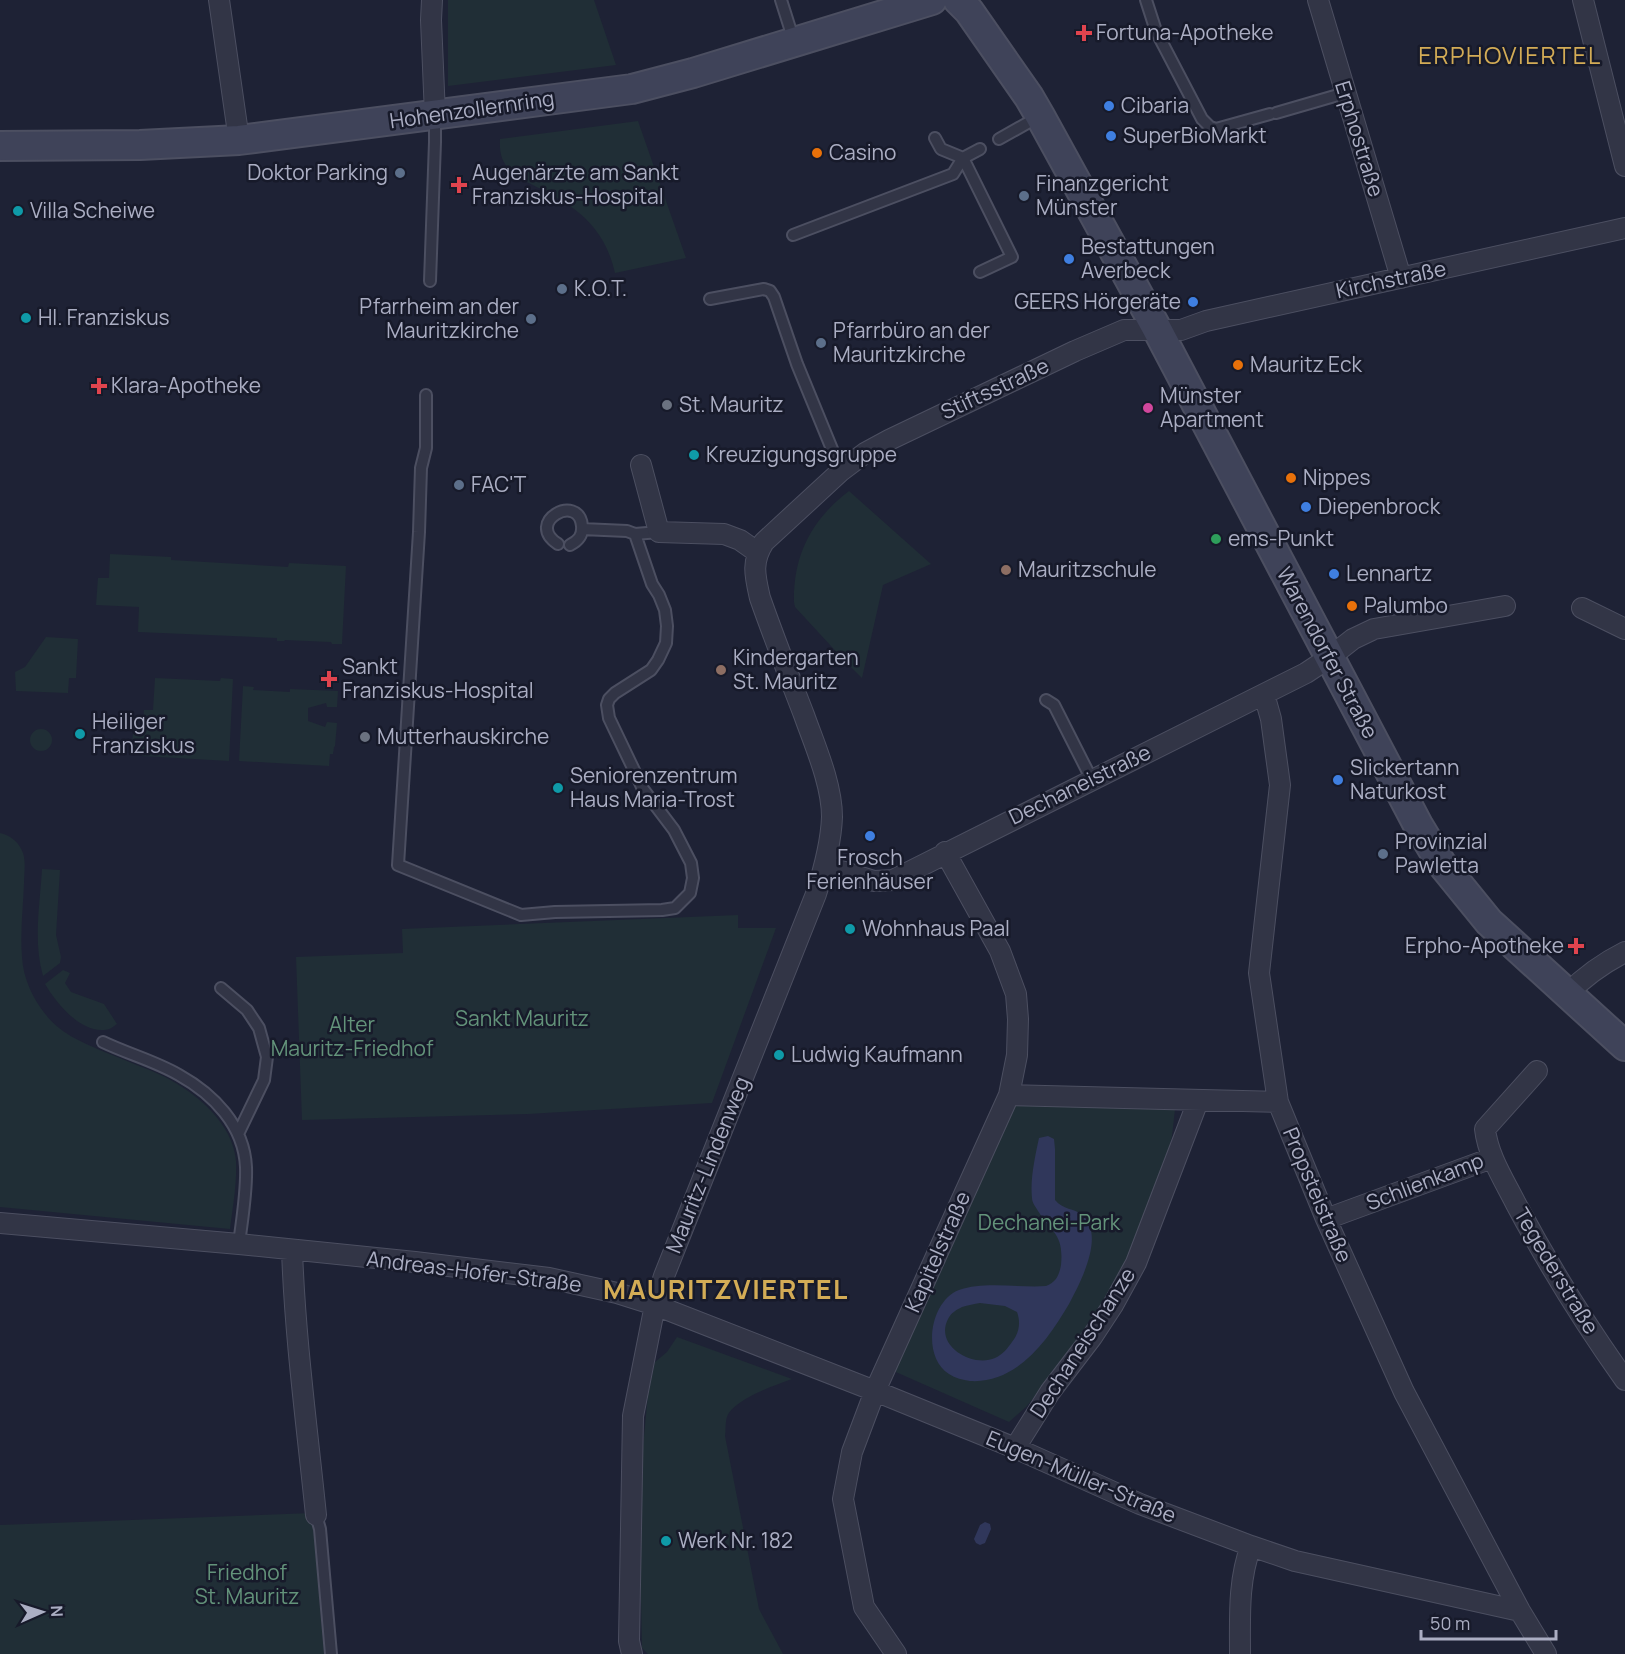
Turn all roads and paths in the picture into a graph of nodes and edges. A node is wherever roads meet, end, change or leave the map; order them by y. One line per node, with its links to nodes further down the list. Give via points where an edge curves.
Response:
1 (219, 0): 15 (street)
2 (432, 0): 11 (street)
3 (781, 0): 9 (lane)
4 (932, 0): 9 (main road, Hohenzollernring)
5 (958, 0): 12 (main road, Warendorfer Straße)
6 (1146, 0): 10 (lane, via 1156,32 1210,127 1215,129)
7 (1318, 0): 10 (street, Erphostraße)
8 (1583, 0): 19 (street)
9 (794, 42): 11 (main road, Hohenzollernring, via 632,89)
10 (1345, 93): 23 (street, Erphostraße)
11 (435, 115): 15 (main road, Hohenzollernring); 24 (lane)
12 (1040, 116): 14 (lane); 26 (main road, Warendorfer Straße)
13 (935, 138): 18 (lane, via 941,149)
14 (999, 139)
15 (239, 140): 16 (main road, Hohenzollernring)
16 (0, 146)
17 (980, 149): 18 (lane)
18 (963, 158): 21 (lane, via 954,174); 22 (lane, via 1012,257)
19 (1625, 166)
20 (1625, 228): 23 (street, Kirchstraße)
21 (793, 235)
22 (980, 272)
23 (1401, 278): 26 (street, Kirchstraße, via 1206,321 1181,330)
24 (430, 281)
25 (710, 299): 29 (lane, via 770,291)
26 (1157, 330): 29 (street, Stiftsstraße, via 1124,330 1075,351 889,440); 39 (main road, Warendorfer Straße)
27 (426, 395): 32 (lane, via 426,448 421,468 398,866 520,915 662,910 675,908 690,893 691,863 674,830 643,789 609,718 607,705 615,693 651,670 666,643 665,610)
28 (641, 465): 31 (street)
29 (841, 471): 35 (street, Stiftsstraße)
30 (582, 529): 32 (lane); 33 (lane, via 573,512 558,512 550,519 548,529 550,538); 34 (lane, via 581,536)
31 (659, 532): 32 (lane); 35 (street, via 724,534)
32 (635, 534)
33 (558, 544)
34 (570, 545)
35 (758, 552): 44 (street, Mauritz-Lindenweg, via 755,577 760,598 831,799)
36 (1505, 606): 39 (street, Dechaneistraße, via 1374,629)
37 (1582, 608): 38 (street)
38 (1625, 629)
39 (1330, 657): 40 (street, Dechaneistraße); 47 (main road, Warendorfer Straße, via 1441,863 1489,922)
40 (1264, 694): 42 (street, Dechaneistraße); 53 (street, Propsteistraße, via 1280,785 1259,972)
41 (1046, 700): 42 (lane, via 1054,705)
42 (1092, 780): 43 (street, Dechaneistraße)
43 (945, 852): 44 (street, Dechaneistraße, via 893,880 874,881); 51 (street, Kapitelstraße, via 1000,951 1016,994 1017,1055)
44 (825, 866): 60 (street, Mauritz-Lindenweg)
45 (1625, 952): 47 (street, via 1596,969)
46 (221, 988): 54 (lane, via 247,1010 259,1028 267,1057 264,1080)
47 (1567, 994): 49 (main road, Warendorfer Straße)
48 (103, 1042): 54 (lane, via 194,1084 219,1105)
49 (1625, 1046)
50 (1537, 1071): 55 (street, Schlienkamp, via 1485,1129)
51 (1009, 1095): 52 (street); 62 (street, Kapitelstraße)
52 (1198, 1101): 53 (street); 63 (street, Dechaneischanze, via 1136,1263 1113,1305)
53 (1278, 1102): 56 (street, Propsteistraße)
54 (238, 1134): 58 (lane, via 246,1167)
55 (1492, 1158): 56 (street, Schlienkamp); 61 (street, Tegederstraße, via 1544,1256)
56 (1326, 1219): 66 (street, Propsteistraße, via 1404,1392)
57 (0, 1222): 58 (street, Andreas-Hofer-Straße)
58 (239, 1244): 59 (street, Andreas-Hofer-Straße)
59 (292, 1250): 60 (street, Andreas-Hofer-Straße, via 549,1278); 64 (street)
60 (655, 1305): 62 (street, Eugen-Müller-Straße); 68 (street, Mauritz-Lindenweg, via 633,1416 629,1641)
61 (1625, 1380)
62 (875, 1391): 63 (street, Eugen-Müller-Straße); 69 (street, Kapitelstraße, via 852,1452 843,1499 864,1607)
63 (1015, 1448): 65 (street, Eugen-Müller-Straße, via 1140,1504)
64 (316, 1515): 67 (lane)
65 (1251, 1546): 66 (street, Eugen-Müller-Straße, via 1295,1561); 70 (street, via 1241,1591)
66 (1520, 1611): 71 (street, Propsteistraße)
67 (331, 1654)
68 (632, 1654)
69 (896, 1654)
70 (1240, 1654)
71 (1546, 1654)

